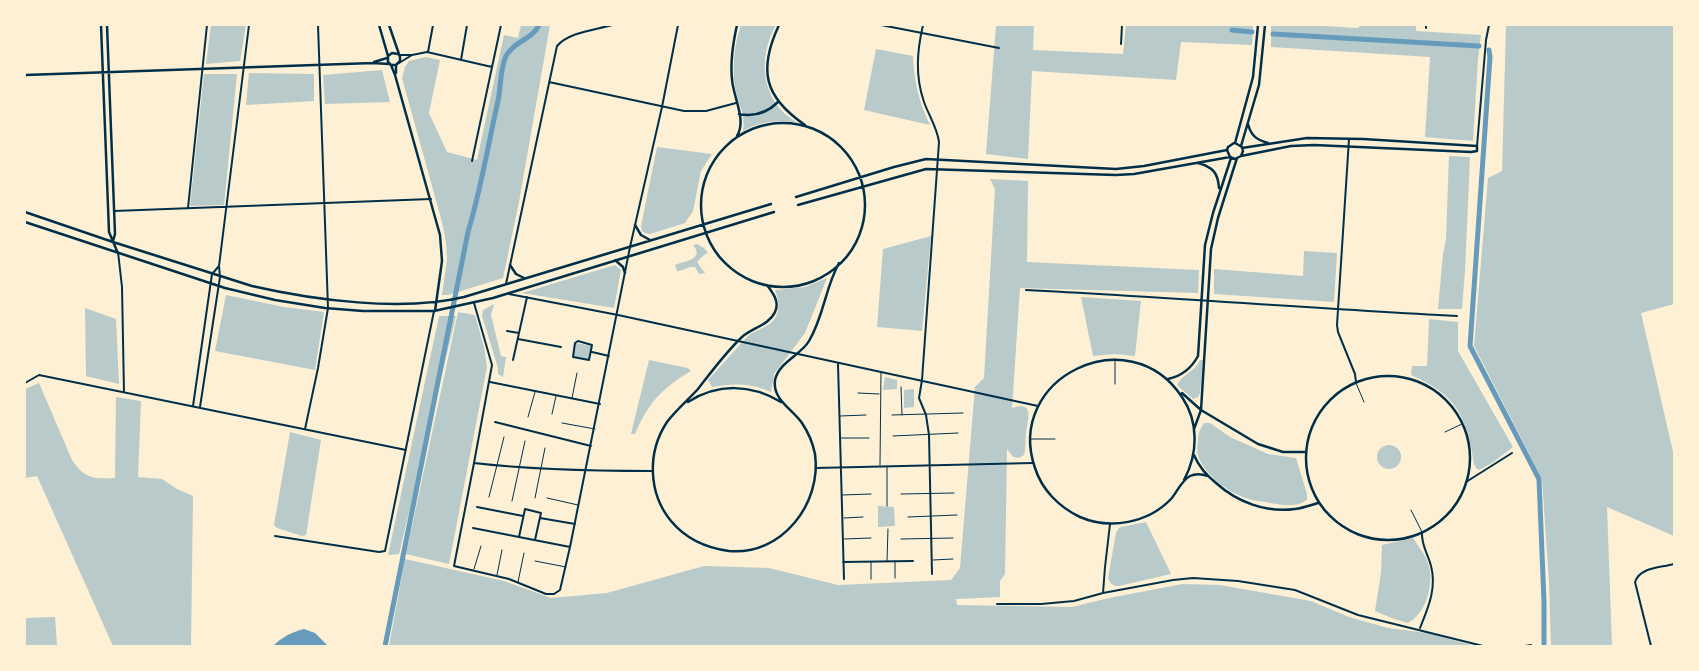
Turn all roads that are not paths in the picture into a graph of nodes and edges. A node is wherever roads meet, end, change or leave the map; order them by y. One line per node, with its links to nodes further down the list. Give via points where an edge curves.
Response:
1 (101, 25): 36 (street)
2 (107, 25): 37 (street)
3 (208, 25): 35 (street)
4 (248, 25): 34 (street)
5 (318, 25): 31 (street)
6 (379, 25): 27 (street)
7 (389, 25): 25 (street)
8 (433, 25): 24 (street)
9 (467, 25): 28 (street)
10 (501, 25): 33 (street)
11 (612, 25): 40 (street, via 561,41 557,46)
12 (678, 25): 43 (street)
13 (737, 25): 42 (street, via 731,68)
14 (779, 25): 41 (street, via 767,60 772,90)
15 (881, 25): 21 (street)
16 (923, 25): 21 (street)
17 (1122, 25): 22 (street)
18 (1258, 25): 51 (street, via 1253,77)
19 (1265, 25): 45 (street, via 1259,85)
20 (1489, 25): 54 (street)
21 (921, 32): 23 (street); 60 (street, via 918,74 924,101 938,133)
22 (1121, 44)
23 (999, 48)
24 (428, 52): 26 (street); 28 (street)
25 (399, 55): 26 (street); 27 (street, via 392,53); 32 (street)
26 (412, 55): 32 (street)
27 (388, 57): 29 (street); 30 (street)
28 (461, 60): 33 (street)
29 (373, 62): 30 (street); 31 (street)
30 (390, 64): 32 (street); 38 (street)
31 (318, 65): 34 (street); 76 (street)
32 (398, 65): 38 (street)
33 (492, 67): 61 (street)
34 (242, 68): 35 (street); 77 (street)
35 (202, 69): 37 (street); 78 (street)
36 (103, 73): 37 (street); 39 (street); 47 (street)
37 (109, 73): 48 (street)
38 (395, 74): 75 (street)
39 (25, 75)
40 (550, 82): 43 (street); 94 (street)
41 (778, 102): 44 (street, via 760,114); 46 (street)
42 (736, 103): 43 (street, via 699,112); 44 (street)
43 (662, 107): 83 (street)
44 (739, 114): 49 (street, via 740,129)
45 (1248, 122): 52 (street, via 1254,138); 55 (street)
46 (806, 126): 49 (street, via 792,123 764,125); 70 (street, via 839,145 854,163)
47 (105, 133): 48 (street); 67 (street)
48 (111, 133): 68 (street)
49 (736, 137): 84 (street, via 716,157 704,183)
50 (1349, 139): 52 (street, via 1307,138); 53 (street); 54 (street)
51 (1235, 143): 55 (street); 56 (street)
52 (1269, 143): 55 (street)
53 (1348, 146): 54 (street, via 1471,152 1477,151); 57 (street, via 1297,146); 113 (street)
54 (1477, 146)
55 (1242, 147): 57 (street)
56 (1227, 150): 58 (street); 63 (street)
57 (1241, 156): 59 (street)
58 (1230, 157): 59 (street); 62 (street); 73 (street)
59 (1237, 158): 109 (street, via 1213,236)
60 (937, 159): 64 (street); 65 (street); 70 (street, via 920,160)
61 (472, 161)
62 (1197, 163): 66 (street); 73 (street, via 1214,170 1218,176)
63 (1144, 166): 65 (street); 66 (street)
64 (936, 168): 69 (street); 71 (street, via 920,169); 131 (street)
65 (1116, 168): 69 (street)
66 (1145, 172): 69 (street)
67 (106, 174): 68 (street); 88 (street)
68 (113, 174): 79 (street)
69 (1116, 175)
70 (860, 177): 71 (street); 72 (street)
71 (862, 185): 74 (street); 93 (street, via 864,214 861,227 856,241)
72 (830, 186): 74 (street); 74 (street, via 796,197 799,205)
73 (1219, 192): 108 (street, via 1205,244)
74 (833, 194)
75 (431, 199): 76 (street); 110 (street, via 442,248)
76 (324, 203): 77 (street); 107 (street)
77 (226, 207): 78 (street); 95 (street)
78 (188, 208): 79 (street)
79 (114, 211): 88 (street)
80 (25, 212): 88 (street)
81 (726, 218): 84 (street); 85 (street); 85 (street, via 771,204 773,212)
82 (25, 222): 90 (street)
83 (635, 225): 87 (street, via 641,235); 89 (street)
84 (703, 225): 86 (street); 87 (street)
85 (728, 226): 86 (street)
86 (705, 233): 91 (street); 102 (street, via 723,261 736,272)
87 (651, 240): 89 (street)
88 (112, 242): 90 (street); 97 (street)
89 (630, 247): 91 (street); 99 (street)
90 (118, 252): 100 (street); 139 (street)
91 (628, 256): 92 (street); 96 (street)
92 (615, 260): 96 (street); 105 (street)
93 (839, 264): 102 (street, via 805,283); 123 (street, via 829,283 820,319 808,342)
94 (510, 265): 99 (street, via 516,274); 101 (street)
95 (219, 266): 97 (street); 98 (street)
96 (625, 273): 115 (street)
97 (212, 274): 98 (street); 100 (street)
98 (220, 277): 103 (street); 107 (street, via 275,291)
99 (526, 278): 101 (street)
100 (211, 283): 103 (street); 148 (street)
101 (506, 284): 110 (street)
102 (767, 285): 120 (street, via 776,300 775,312)
103 (219, 286): 112 (street, via 275,300); 150 (street)
104 (1026, 290): 108 (street)
105 (507, 294): 106 (street); 111 (street)
106 (527, 297): 115 (street); 118 (street)
107 (328, 299): 110 (street); 112 (street)
108 (1202, 300): 109 (street); 130 (street, via 1198,356 1184,374)
109 (1208, 301): 113 (street); 151 (street)
110 (436, 302): 114 (street)
111 (474, 303): 114 (street); 132 (street, via 491,360)
112 (328, 308): 114 (street); 164 (street)
113 (1338, 310): 116 (street); 133 (street, via 1338,332)
114 (434, 311): 179 (street)
115 (618, 315): 120 (street); 124 (street)
116 (1457, 316)
117 (507, 331): 118 (street)
118 (519, 333): 119 (street)
119 (518, 339): 121 (street); 126 (street)
120 (737, 342): 123 (street); 145 (street)
121 (561, 347)
122 (592, 352): 122 (street, via 589,360 573,357 577,341 591,344); 124 (street)
123 (797, 354): 127 (street); 146 (street, via 776,378 777,394)
124 (609, 356): 147 (street)
125 (1115, 359): 130 (street, via 1142,364); 135 (lane); 149 (street, via 1084,364 1070,371 1050,388)
126 (513, 360)
127 (838, 364): 129 (street); 159 (street)
128 (578, 372): 143 (lane)
129 (881, 372): 131 (street); 141 (lane)
130 (1168, 379): 137 (street)
131 (922, 380): 149 (street); 158 (street, via 920,398)
132 (490, 382): 138 (street); 183 (street)
133 (1356, 382): 144 (lane); 163 (street, via 1373,377 1410,379 1442,396); 180 (street, via 1340,391 1316,418)
134 (25, 383): 139 (street, via 39,375)
135 (1115, 384)
136 (901, 387): 157 (lane)
137 (1178, 390): 151 (street); 153 (street)
138 (535, 391): 142 (street); 160 (lane)
139 (124, 392): 148 (street)
140 (858, 392): 141 (lane)
141 (880, 394): 186 (lane)
142 (556, 395): 143 (street); 154 (lane)
143 (572, 398): 147 (street)
144 (1364, 402)
145 (686, 403): 146 (street, via 708,392 733,387 759,391); 194 (street, via 661,433)
146 (783, 403): 191 (street, via 794,413 810,438)
147 (600, 404): 165 (street)
148 (193, 406): 150 (street)
149 (1039, 406): 174 (street)
150 (200, 408): 164 (street)
151 (1201, 410): 153 (street); 166 (street); 180 (street, via 1270,449)
152 (963, 413): 158 (lane)
153 (1190, 413): 166 (street)
154 (552, 414)
155 (866, 415): 159 (lane)
156 (892, 415): 157 (lane)
157 (902, 415): 158 (lane)
158 (926, 415): 169 (street)
159 (840, 416): 172 (street)
160 (528, 417)
161 (495, 422): 177 (street)
162 (562, 423): 165 (lane)
163 (1462, 424): 167 (lane); 197 (street, via 1469,454)
164 (305, 429): 179 (street)
165 (595, 429): 177 (street)
166 (1194, 430): 182 (street)
167 (1444, 432)
168 (958, 434): 169 (lane)
169 (929, 435): 170 (lane); 188 (street)
170 (893, 436)
171 (504, 437): 185 (lane)
172 (841, 438): 173 (lane); 189 (street)
173 (869, 438)
174 (1030, 438): 175 (lane); 184 (street)
175 (1055, 439)
176 (525, 441): 190 (lane)
177 (591, 446): 193 (street)
178 (545, 448): 192 (lane)
179 (406, 450): 224 (street, via 385,550 379,552)
180 (1306, 452): 207 (street, via 1308,478)
181 (1512, 453): 197 (street)
182 (1194, 454): 195 (street); 196 (street)
183 (474, 463): 185 (street); 246 (street, via 454,566)
184 (1033, 463): 188 (street); 220 (street, via 1047,491 1062,506 1090,520)
185 (497, 466): 190 (street); 203 (lane)
186 (880, 466): 187 (street); 189 (street)
187 (887, 466): 188 (street); 209 (lane)
188 (930, 466): 201 (street)
189 (842, 467): 191 (street); 202 (street)
190 (519, 468): 192 (street); 206 (lane)
191 (816, 468): 194 (street, via 809,503 790,528 767,544 733,551 702,545 676,527 659,501)
192 (540, 469): 193 (street); 204 (lane)
193 (586, 471): 194 (street); 208 (street)
194 (652, 471)
195 (1208, 476): 196 (street, via 1196,474); 207 (street, via 1226,492 1248,503 1271,509 1295,509)
196 (1184, 480): 220 (street, via 1169,501 1148,516)
197 (1466, 482): 223 (street, via 1449,512)
198 (954, 493): 201 (lane)
199 (871, 494): 202 (lane)
200 (901, 494): 201 (lane)
201 (931, 494): 214 (street)
202 (842, 495): 217 (street)
203 (489, 497)
204 (536, 498)
205 (547, 498): 208 (lane)
206 (512, 501)
207 (1318, 503): 223 (street, via 1341,526 1364,537 1403,539)
208 (579, 505): 219 (street)
209 (887, 506)
210 (477, 507): 213 (street)
211 (1411, 510): 223 (lane)
212 (957, 515): 214 (lane)
213 (523, 516): 216 (street, via 525,509 541,513); 225 (street)
214 (931, 516): 215 (lane); 230 (street)
215 (908, 517)
216 (540, 518): 219 (street); 231 (street)
217 (843, 518): 218 (lane); 228 (street)
218 (863, 518)
219 (575, 524): 233 (street)
220 (1110, 524): 253 (street)
221 (473, 528): 225 (street)
222 (888, 529): 240 (lane)
223 (1422, 532): 255 (street, via 1421,542 1433,579 1430,601)
224 (276, 536)
225 (519, 537): 231 (street)
226 (871, 538): 228 (lane)
227 (953, 538): 230 (lane)
228 (843, 539): 243 (street)
229 (901, 539): 230 (lane)
230 (932, 539): 237 (street)
231 (535, 540): 233 (street)
232 (481, 546): 246 (lane)
233 (570, 547): 245 (street)
234 (502, 550): 248 (lane)
235 (524, 554): 252 (lane)
236 (953, 559): 237 (lane)
237 (932, 560): 247 (street)
238 (535, 561): 245 (lane)
239 (871, 561): 240 (street); 243 (street); 251 (lane)
240 (887, 561): 241 (street)
241 (896, 561): 242 (street); 249 (lane)
242 (912, 561)
243 (843, 562): 250 (street)
244 (1674, 564): 259 (street, via 1642,572 1635,582)
245 (566, 567): 252 (street, via 558,593 546,594)
246 (474, 571): 248 (street)
247 (932, 574)
248 (497, 575): 252 (street)
249 (895, 578)
250 (844, 579)
251 (871, 579)
252 (518, 582)
253 (1103, 593): 254 (street, via 1074,601); 255 (street, via 1193,578 1238,581 1295,590 1358,615)
254 (997, 604)
255 (1420, 629): 257 (street)
256 (1531, 645): 258 (street)
257 (1483, 646)
258 (1525, 646)
259 (1651, 646)

